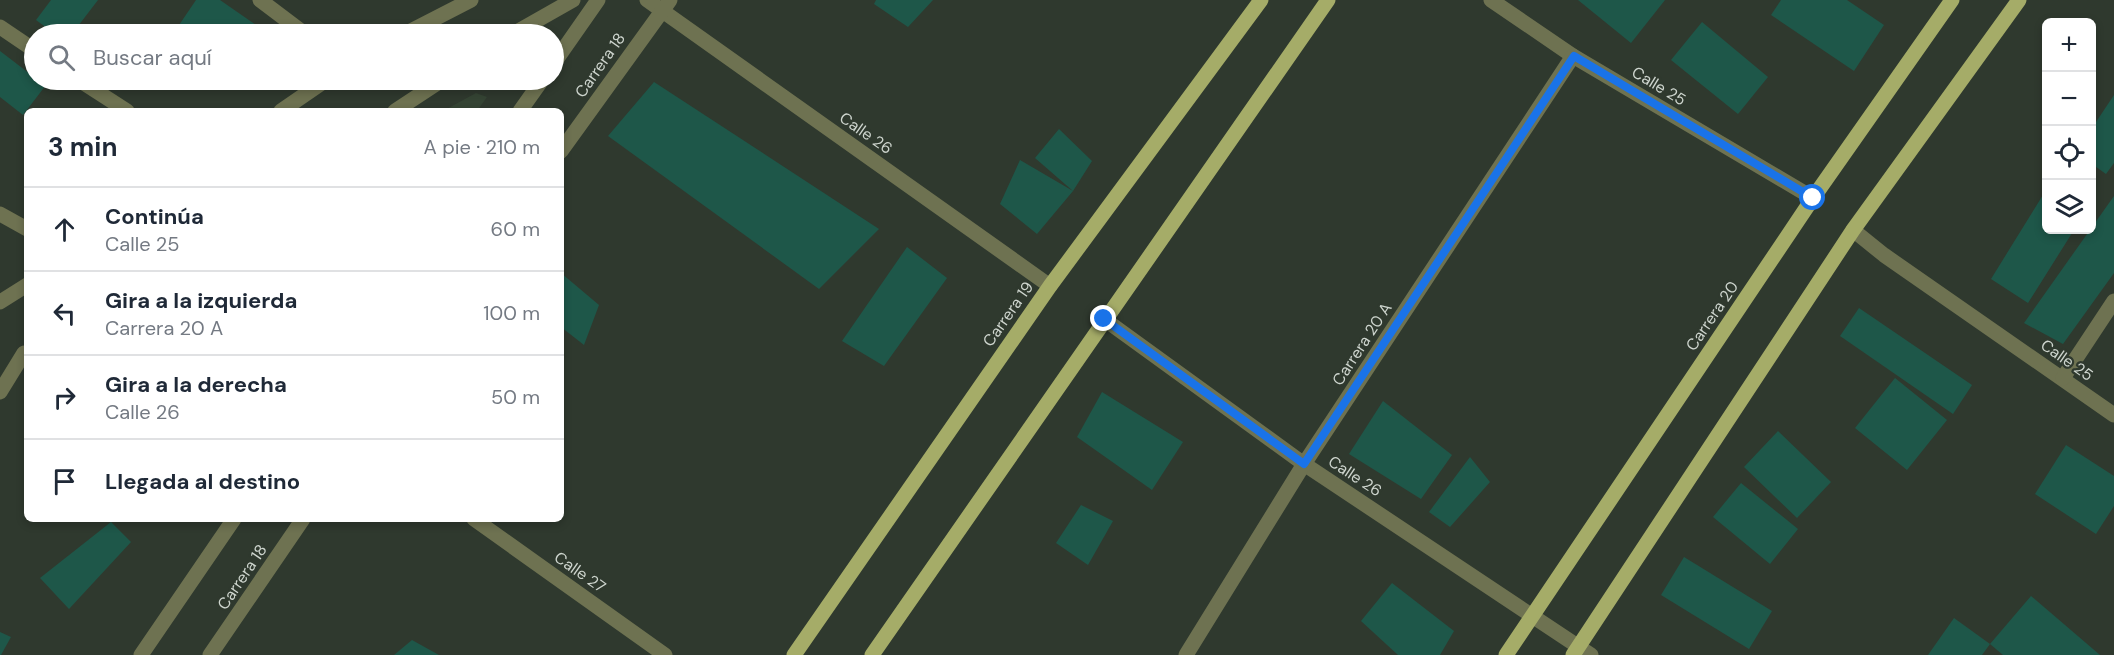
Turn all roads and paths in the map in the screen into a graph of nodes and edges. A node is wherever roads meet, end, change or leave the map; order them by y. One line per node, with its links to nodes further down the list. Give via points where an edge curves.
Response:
1 (260, 0): 12 (street)
2 (471, 0): 13 (street)
3 (573, 0): 14 (street)
4 (598, 0): 17 (street)
5 (647, 0): 11 (street, Calle 26)
6 (1261, 0): 32 (main road, Carrera 19)
7 (1328, 0): 36 (main road)
8 (1491, 0): 18 (street, Calle 25)
9 (1952, 0): 28 (main road, Carrera 20)
10 (2019, 0): 31 (main road)
11 (665, 5): 27 (street, Carrera 18); 32 (street, Calle 26)
12 (292, 24)
13 (424, 24)
14 (531, 24)
15 (0, 27): 16 (street)
16 (24, 43)
17 (564, 49)
18 (1574, 56): 28 (street, Calle 25); 43 (street, Carrera 20 A)
19 (94, 90): 23 (street)
20 (311, 90): 24 (street)
21 (427, 90): 25 (street)
22 (535, 90): 26 (street)
23 (122, 108)
24 (285, 108)
25 (400, 108)
26 (522, 108)
27 (564, 148)
28 (1813, 198): 47 (main road, Carrera 20)
29 (0, 214): 30 (street)
30 (24, 228)
31 (1853, 230): 40 (street, Calle 25); 48 (main road)
32 (1050, 286): 52 (main road, Carrera 19)
33 (24, 287): 35 (street)
34 (2114, 301): 40 (street)
35 (0, 302)
36 (1104, 319): 43 (street, Calle 26); 53 (main road)
37 (24, 353): 39 (street)
38 (24, 355): 41 (street)
39 (0, 367)
40 (2063, 378): 42 (street, Calle 25)
41 (0, 392)
42 (2114, 415)
43 (1304, 464): 47 (street, Calle 26); 54 (street, Carrera 20 A)
44 (232, 522): 49 (street)
45 (301, 522): 50 (street, Carrera 18)
46 (478, 522): 51 (street, Calle 27)
47 (1533, 615): 48 (street, Calle 26); 55 (main road, Carrera 20)
48 (1581, 652)
49 (141, 655)
50 (210, 655)
51 (665, 655)
52 (794, 655)
53 (872, 655)
54 (1186, 655)
55 (1506, 655)

